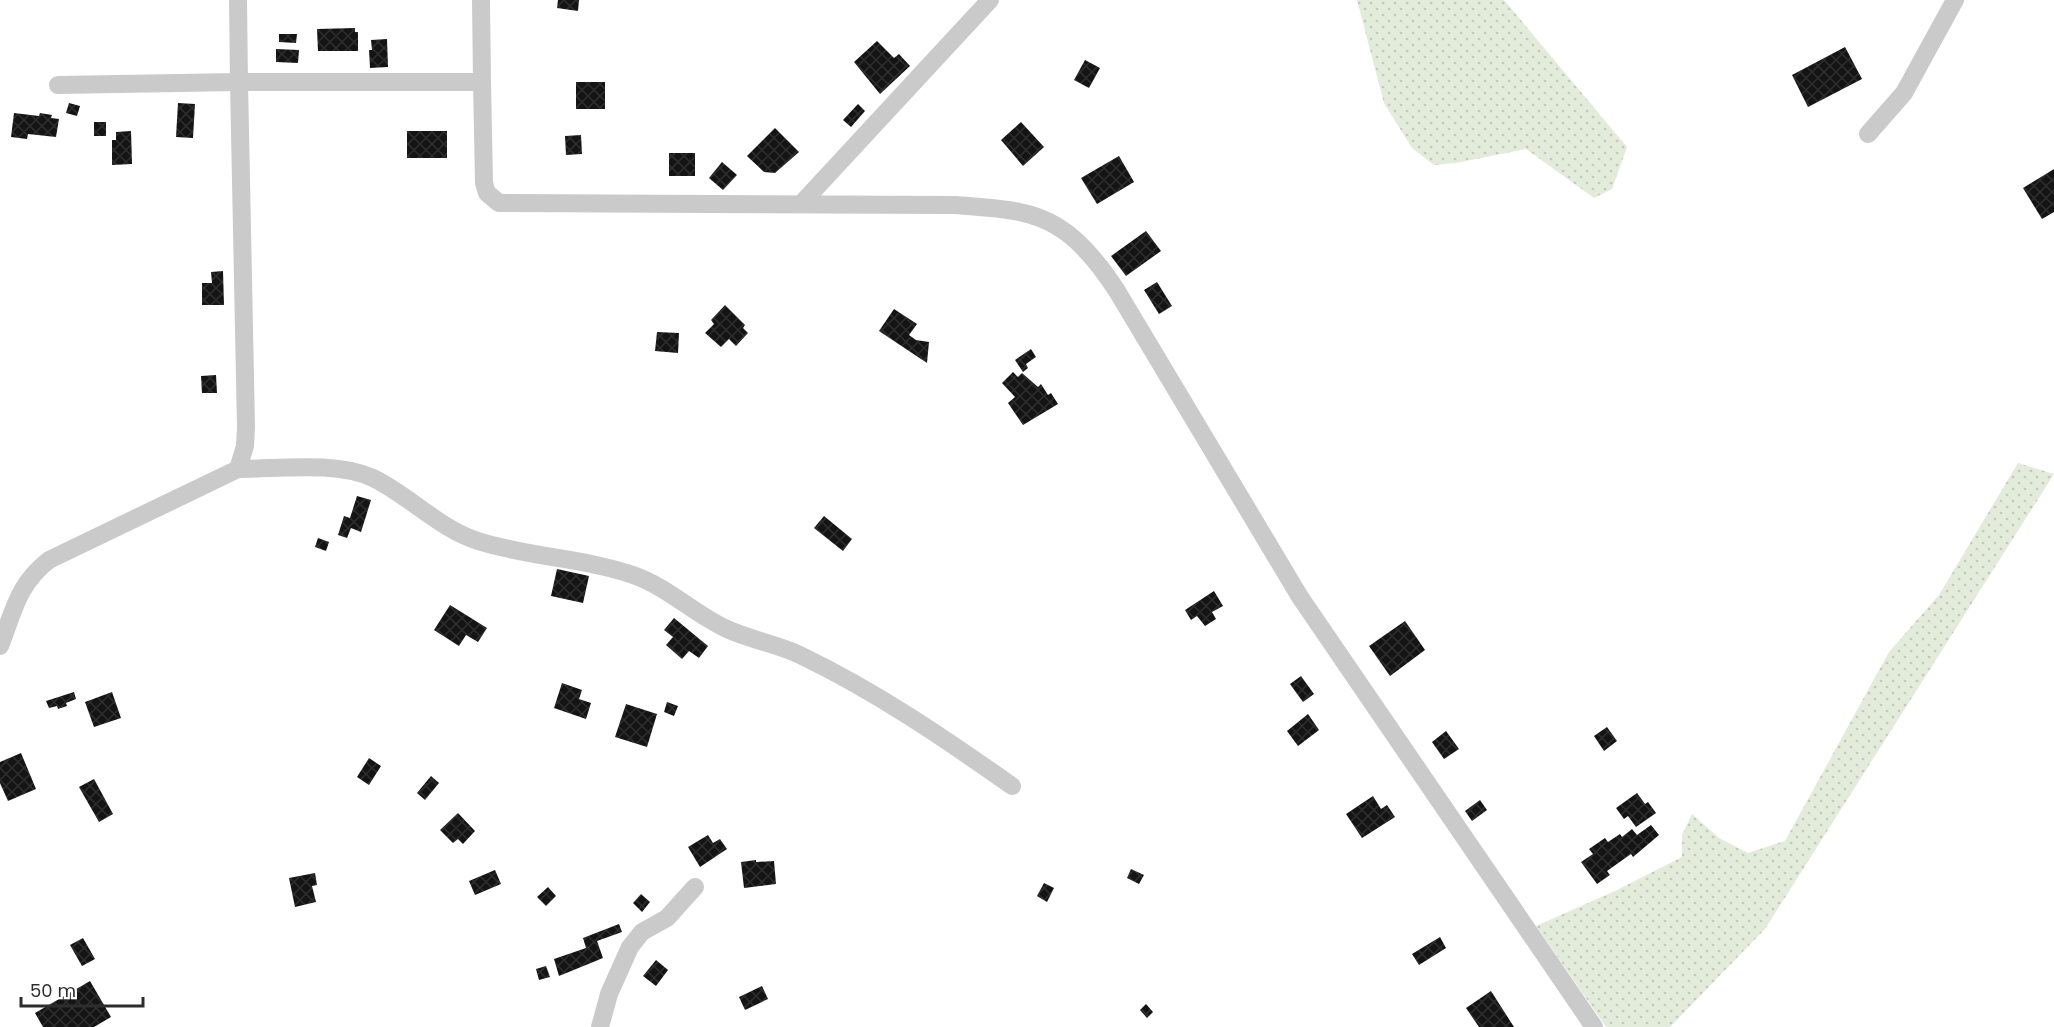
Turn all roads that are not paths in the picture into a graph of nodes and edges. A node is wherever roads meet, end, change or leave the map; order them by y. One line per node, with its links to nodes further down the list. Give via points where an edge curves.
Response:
1 (238, 0): 5 (street)
2 (481, 0): 6 (street)
3 (990, 0): 9 (street)
4 (1955, 0): 8 (street, via 1905,93)
5 (239, 82): 6 (street); 7 (street); 10 (street, via 246,427)
6 (482, 82): 9 (street, via 484,183 487,193 499,203)
7 (58, 85)
8 (1868, 134)
9 (801, 204): 15 (street, via 942,205 1008,211 1058,226 1089,255 1117,291 1305,606)
10 (238, 469): 11 (street, via 50,560 21,590); 12 (street, via 356,472 382,483 469,538 641,578 725,628 797,653 827,669 919,722)
11 (0, 646)
12 (1012, 786)
13 (695, 886): 14 (street, via 667,918 633,942 614,980)
14 (600, 1027)
15 (1594, 1027)

